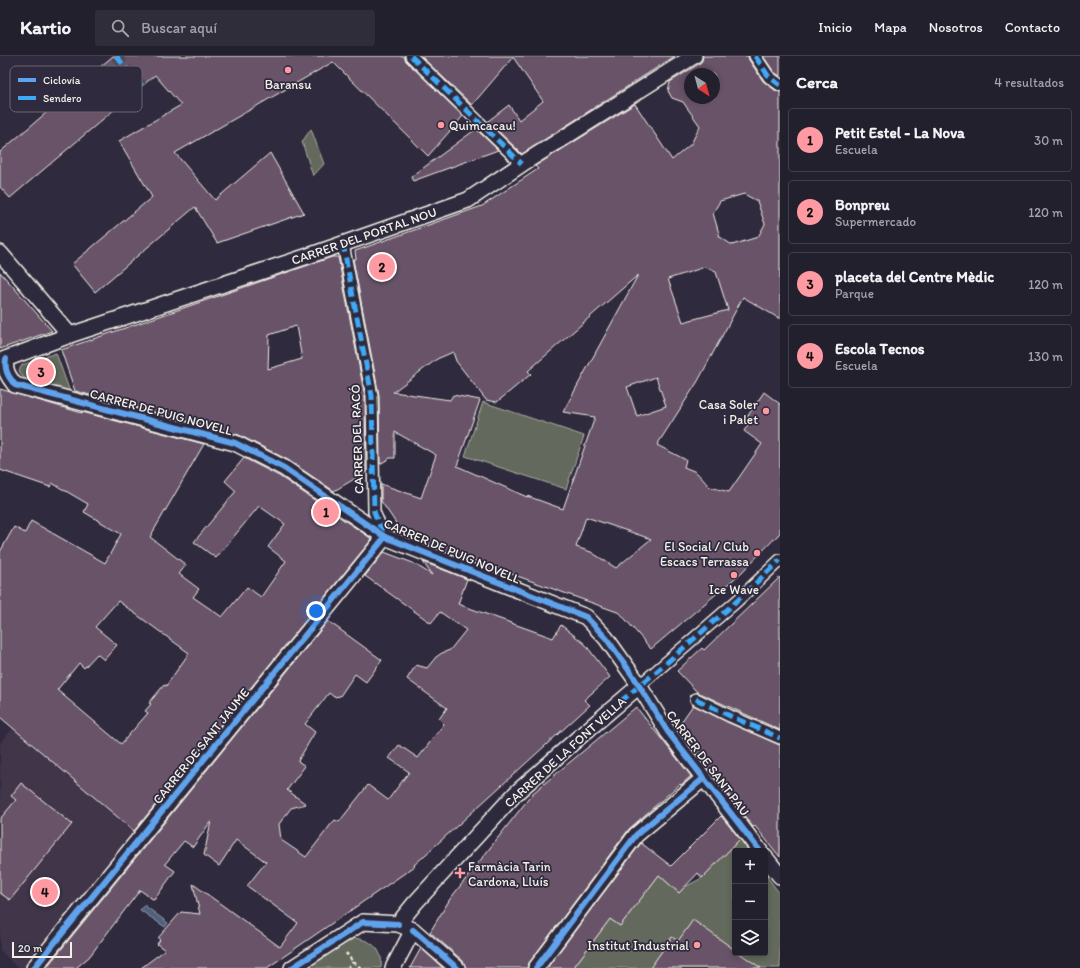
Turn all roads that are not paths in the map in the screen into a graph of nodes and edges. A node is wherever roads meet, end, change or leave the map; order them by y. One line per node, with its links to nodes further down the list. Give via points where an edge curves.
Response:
1 (412, 56): 5 (street)
2 (694, 56): 5 (street, CARRER DEL PORTAL NOU)
3 (755, 56): 4 (street, via 769,78)
4 (780, 85)
5 (522, 164): 6 (street, CARRER DEL PORTAL NOU, via 468,200)
6 (342, 243): 8 (street, CARRER DEL PORTAL NOU); 10 (street, CARRER DEL RACÓ, via 372,396 374,512)
7 (0, 253): 8 (street)
8 (70, 334): 9 (street, CARRER DEL PORTAL NOU)
9 (3, 360): 10 (street, CARRER DE PUIG NOVELL, via 8,376 15,385 235,443 284,468)
10 (385, 537): 12 (street, CARRER DE PUIG NOVELL, via 586,617 606,638); 21 (street, CARRER DE SANT JAUME)
11 (780, 560): 12 (street, CARRER DE LA FONT VELLA)
12 (639, 686): 15 (street, CARRER DE SANT PAU, via 668,732); 19 (street, CARRER DE LA FONT VELLA, via 516,794)
13 (696, 699): 14 (street)
14 (780, 738)
15 (704, 778): 16 (street, CARRER DE SANT PAU); 25 (street, via 636,835)
16 (758, 848)
17 (768, 861): 18 (street)
18 (780, 876)
19 (398, 924): 20 (street); 22 (street, via 363,922)
20 (413, 930): 23 (street); 24 (street)
21 (34, 968)
22 (292, 968)
23 (393, 968)
24 (457, 968)
25 (536, 968)

